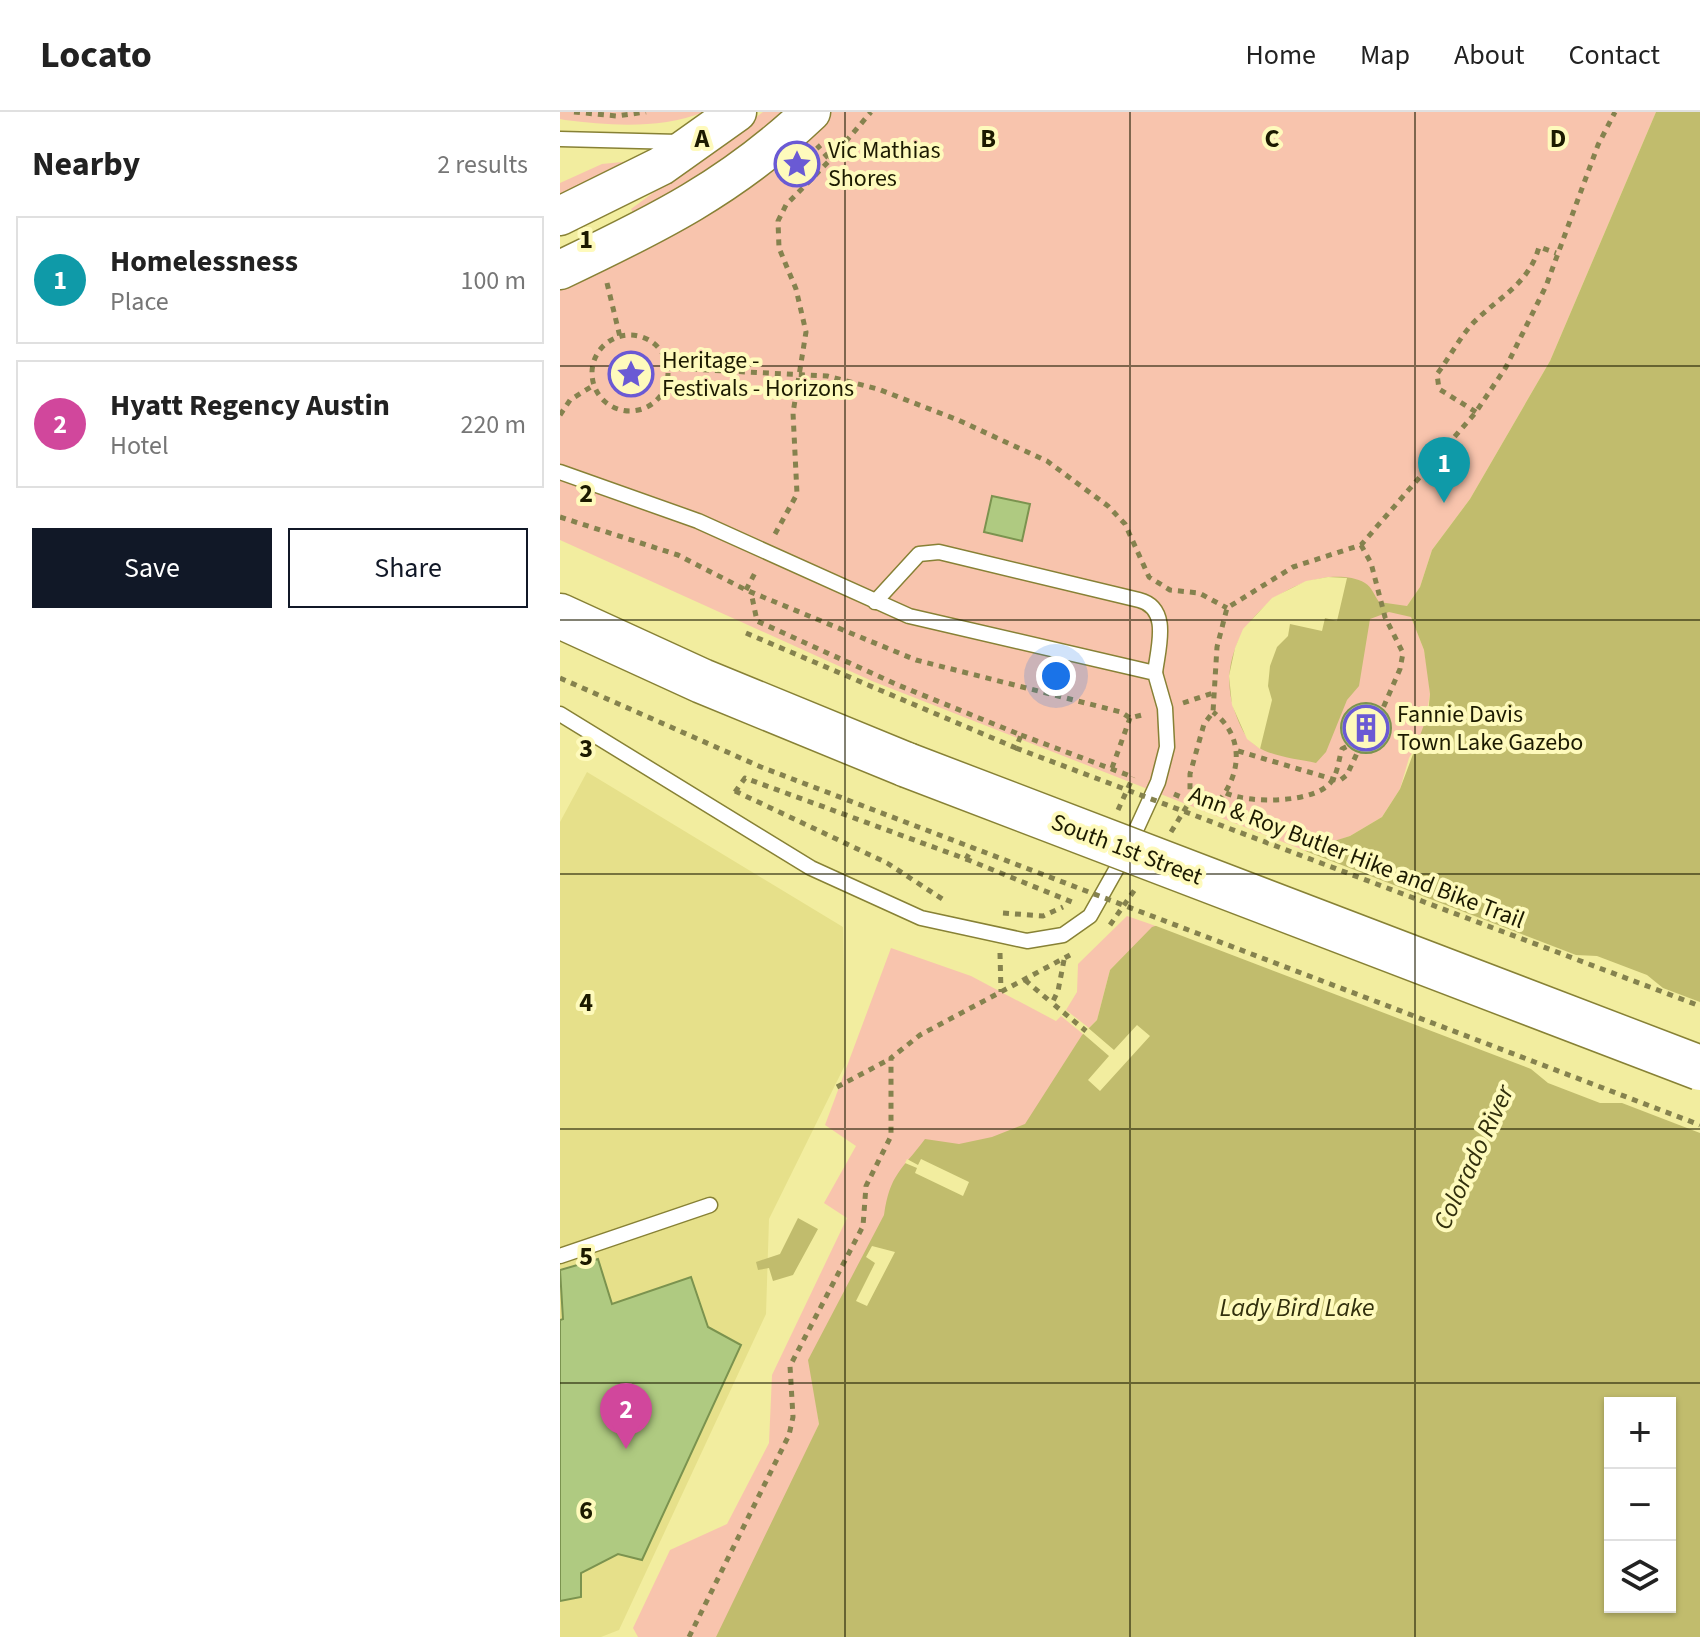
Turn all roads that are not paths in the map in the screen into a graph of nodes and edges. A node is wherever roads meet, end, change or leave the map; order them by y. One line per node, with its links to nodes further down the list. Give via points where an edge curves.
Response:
1 (737, 112): 4 (street)
2 (811, 125): 6 (street, via 713,192)
3 (560, 139): 4 (lane)
4 (699, 142): 5 (street)
5 (560, 216)
6 (560, 270)
7 (560, 472): 8 (lane, via 698,521)
8 (875, 602): 10 (lane, via 909,616); 10 (lane, via 919,554 939,552 1148,602 1159,616)
9 (560, 616): 12 (main road, South 1st Street, bridge, via 907,765)
10 (1155, 673): 11 (lane, via 1167,747 1158,782 1109,885 1090,916 1063,935 1027,941 921,918 811,868)
11 (560, 714)
12 (1700, 1068)
13 (710, 1205): 14 (lane)
14 (560, 1256)

